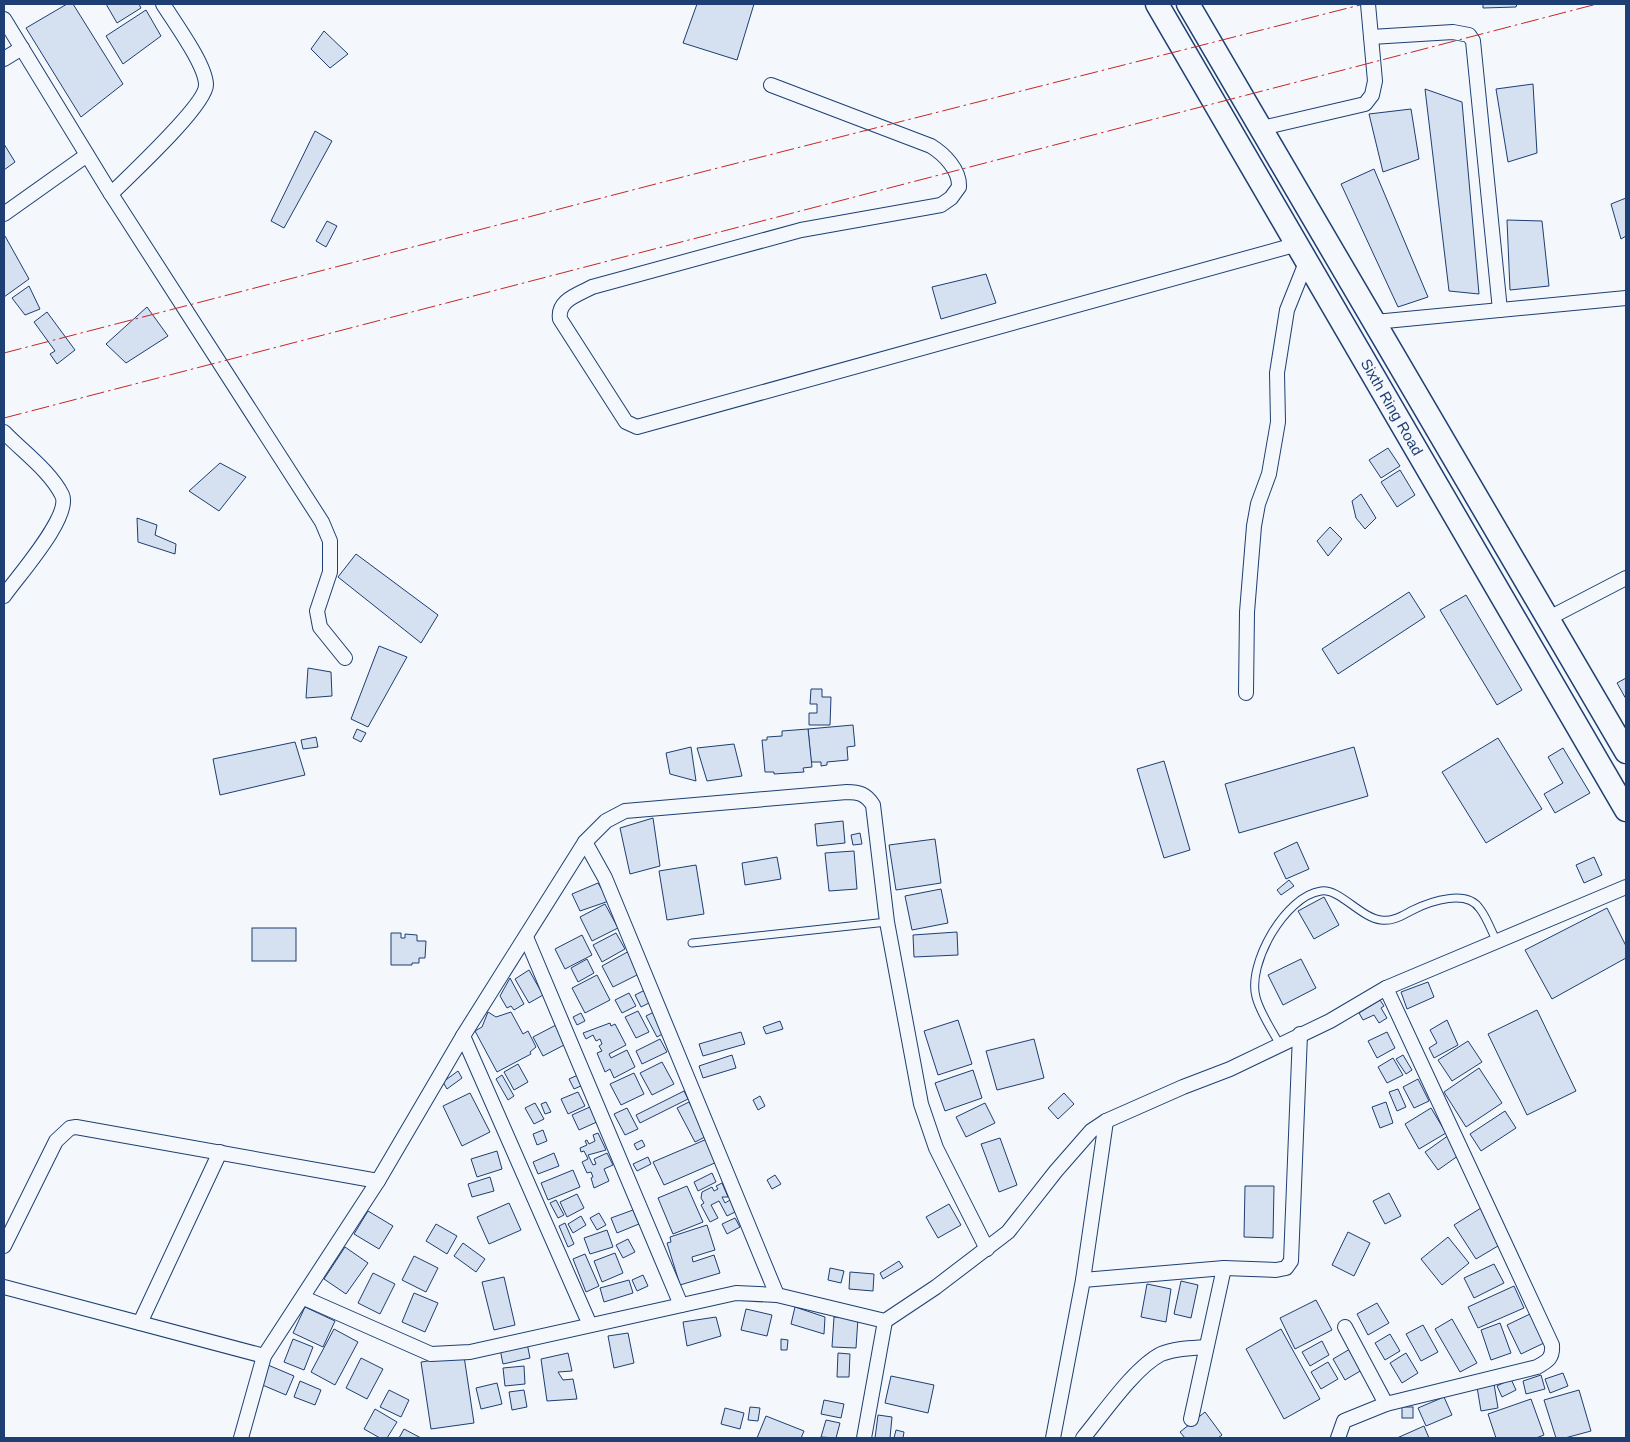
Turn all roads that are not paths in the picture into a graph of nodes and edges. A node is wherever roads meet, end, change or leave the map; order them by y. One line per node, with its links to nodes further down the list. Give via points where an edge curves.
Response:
1 (163, 4): 12 (street, via 198,62 206,84 204,93 187,116)
2 (1157, 4): 14 (highway, Sixth Ring Road)
3 (1188, 4): 10 (highway, Sixth Ring Road)
4 (1368, 4): 6 (street)
5 (4, 19): 7 (street)
6 (1371, 37): 10 (street, via 1375,81 1372,95 1365,104); 16 (street, via 1454,32 1469,35 1473,41)
7 (22, 48): 8 (street); 11 (street)
8 (4, 58)
9 (771, 85): 14 (street, via 931,146 957,174 959,187 951,198 941,204 801,230 592,287 563,303 559,310 560,319 626,422 637,427)
10 (1262, 128): 17 (highway, Sixth Ring Road)
11 (87, 155): 12 (street); 13 (street)
12 (111, 194): 22 (street, via 322,522 330,541 330,572 317,611 320,628)
13 (4, 214)
14 (1302, 252): 23 (street, via 1287,310 1277,373 1278,422 1269,474 1254,526 1247,612); 25 (highway, Sixth Ring Road)
15 (1626, 298): 16 (street)
16 (1500, 310): 17 (street)
17 (1375, 322): 21 (highway, Sixth Ring Road)
18 (4, 432): 20 (street, via 45,473 62,494 64,504 57,522)
19 (1626, 578): 21 (street)
20 (4, 596)
21 (1549, 618): 24 (highway, Sixth Ring Road)
22 (345, 658)
23 (1246, 693)
24 (1626, 752)
25 (1626, 810)
26 (585, 842): 28 (street, via 606,821 625,811 846,792 864,794 873,805); 29 (street); 44 (street, via 605,878)
27 (1626, 887): 30 (street)
28 (887, 922): 31 (lane); 40 (street, via 921,1104 936,1148)
29 (526, 937): 34 (street); 46 (street)
30 (1496, 940): 32 (street); 35 (lane, via 1480,908 1473,902 1457,898 1426,903 1396,919 1381,920 1360,911 1330,891 1313,893 1294,905 1281,919 1258,960 1255,996)
31 (692, 943)
32 (1386, 988): 33 (street, via 1330,1021); 53 (street, via 1552,1345 1553,1355 1537,1367)
33 (1300, 1034): 35 (street); 41 (street, via 1291,1261 1286,1268 1276,1270)
34 (463, 1036): 38 (street); 49 (street)
35 (1280, 1045): 36 (street)
36 (1106, 1121): 40 (street, via 1091,1131 1008,1232); 42 (street)
37 (220, 1152): 38 (street); 39 (street, via 70,1128 56,1140); 48 (street)
38 (378, 1181): 45 (street)
39 (4, 1246)
40 (987, 1249): 47 (street)
41 (1224, 1268): 42 (street); 51 (street)
42 (1083, 1280): 57 (street)
43 (4, 1287): 48 (street)
44 (777, 1294): 46 (street, via 736,1293); 47 (street)
45 (304, 1298): 49 (street, via 432,1354 470,1352); 52 (street)
46 (681, 1305): 49 (street)
47 (885, 1321): 56 (street)
48 (140, 1323): 52 (street)
49 (590, 1325)
50 (1344, 1327): 53 (street)
51 (1206, 1347): 54 (street); 58 (street, via 1162,1354 1144,1366)
52 (264, 1356): 55 (street)
53 (1386, 1404): 59 (street, via 1344,1422)
54 (1191, 1419)
55 (241, 1438)
56 (864, 1438)
57 (1053, 1438)
58 (1083, 1438)
59 (1338, 1438)

